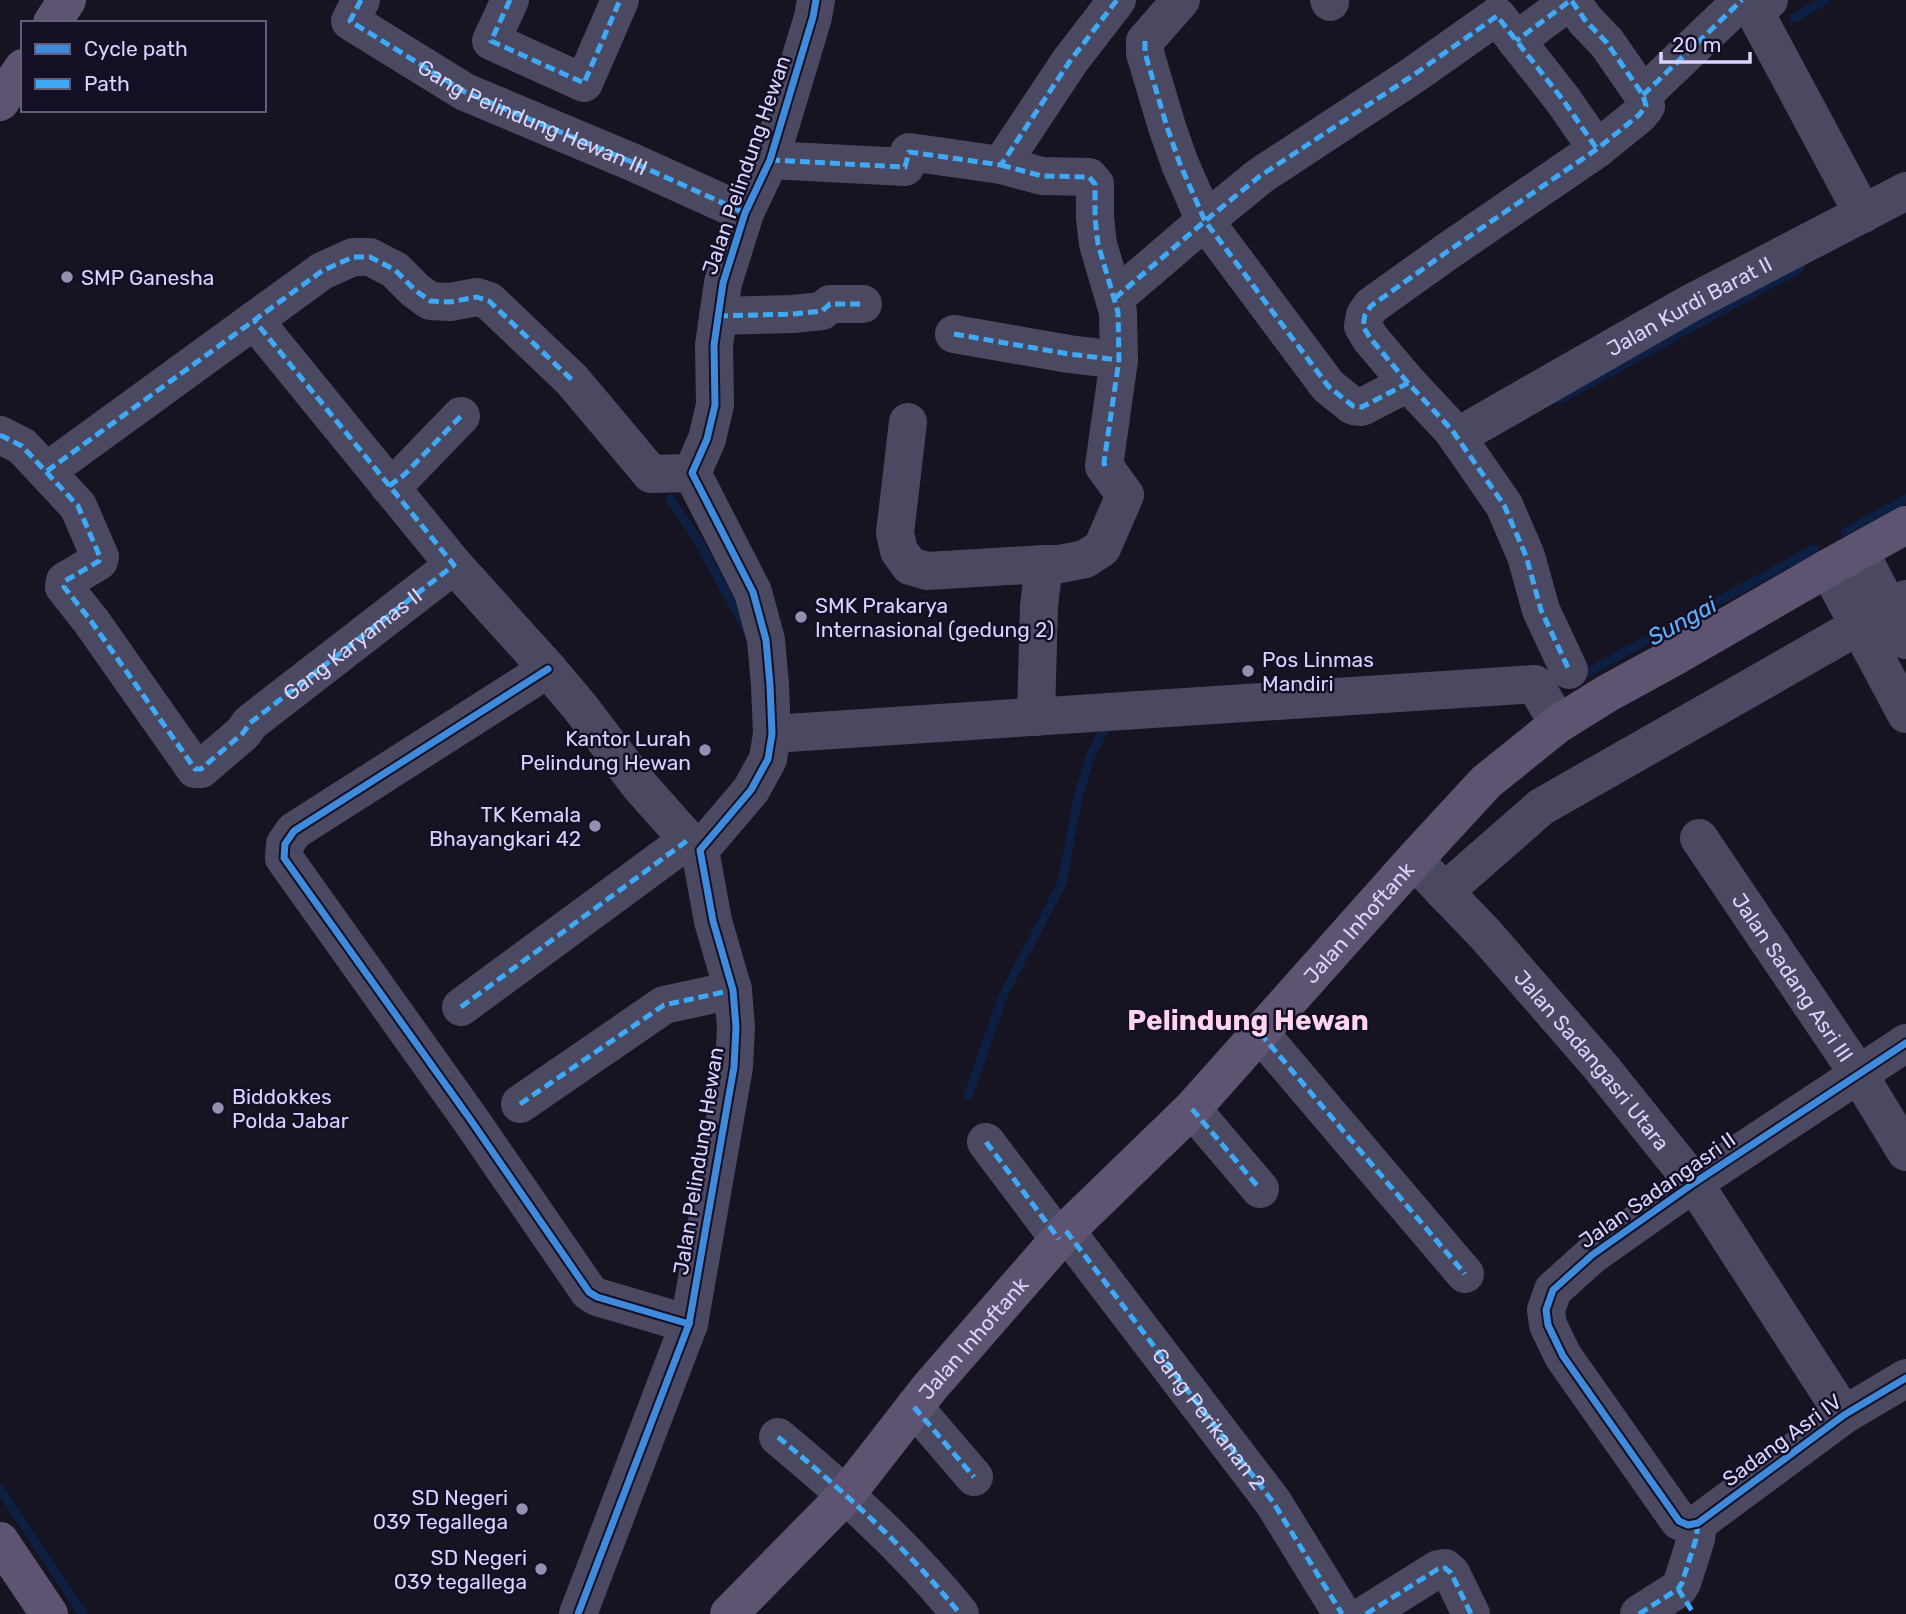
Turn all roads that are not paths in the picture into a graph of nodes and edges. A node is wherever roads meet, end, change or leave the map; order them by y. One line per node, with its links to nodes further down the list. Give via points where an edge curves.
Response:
1 (361, 0): 17 (street, Gang Pelindung Hewan III, via 350,21 465,92)
2 (510, 0): 3 (street, via 491,41 584,83)
3 (620, 0)
4 (816, 0): 14 (street, Jalan Pelindung Hewan)
5 (1117, 0): 15 (street)
6 (1181, 0): 19 (street, via 1145,41 1145,53 1180,164)
7 (1742, 0): 11 (street)
8 (1769, 0): 18 (street, via 1759,8 1758,18)
9 (1517, 41): 11 (street, via 1571,0); 13 (street); 19 (street, via 1497,16 1260,176)
10 (21, 71): 12 (main road)
11 (1643, 95): 13 (street, via 1646,106 1639,115)
12 (0, 102)
13 (1597, 149): 26 (street, via 1371,306 1363,326)
14 (770, 160): 15 (street, via 905,167 909,152); 17 (street, Jalan Pelindung Hewan)
15 (1001, 165): 20 (street, via 1042,176 1093,180 1098,244)
16 (1906, 191): 18 (street, Jalan Kurdi Barat II)
17 (745, 213): 22 (street, Jalan Pelindung Hewan)
18 (1863, 214): 29 (street, Jalan Kurdi Barat II, via 1689,304)
19 (1205, 221): 20 (street); 26 (street, via 1328,386 1342,398 1362,407)
20 (1115, 298): 25 (street)
21 (863, 304): 22 (street, via 830,304 822,311 793,314)
22 (718, 316): 32 (street, Jalan Pelindung Hewan, via 715,405)
23 (254, 320): 31 (street); 32 (street, via 322,271 353,257 370,257 395,270 430,300 477,297 489,301 566,373 649,472); 33 (street)
24 (954, 334): 25 (street)
25 (1119, 360): 36 (street, via 1104,466 1125,498 1102,548 1085,559)
26 (1408, 383): 40 (street, via 1452,430 1504,505 1541,610)
27 (461, 416): 33 (street)
28 (908, 422): 36 (street, via 895,533 899,551 910,566 927,571)
29 (1474, 427)
30 (0, 435): 31 (street, via 22,446)
31 (47, 471): 37 (street, Gang Karyamas II, via 78,506 100,557 65,580 64,587 195,769 201,769 250,723)
32 (692, 473): 44 (street, via 753,592 766,640)
33 (389, 485): 37 (street)
34 (1906, 525): 35 (main road, Jalan Inhoftank)
35 (1843, 559): 38 (street); 43 (main road, Jalan Inhoftank)
36 (1044, 564): 42 (street)
37 (454, 565): 39 (street)
38 (1890, 618): 41 (street); 48 (street, via 1541,807)
39 (548, 669): 46 (street, via 640,786); 62 (street, via 295,831 285,844 284,858 589,1292)
40 (1569, 670)
41 (1906, 714)
42 (1036, 717): 43 (street, via 1535,684); 44 (street)
43 (1558, 724): 47 (main road, Jalan Inhoftank, via 1486,782)
44 (772, 734): 46 (street, via 768,759 751,790)
45 (1699, 838): 53 (street, Jalan Sadang Asri III)
46 (694, 845): 49 (street, Jalan Pelindung Hewan); 50 (street)
47 (1414, 860): 48 (street, Jalan Sadangasri Utara); 51 (main road, Jalan Inhoftank)
48 (1444, 892): 58 (street, Jalan Sadangasri Utara, via 1600,1066)
49 (733, 990): 54 (street, via 664,1005); 62 (street, Jalan Pelindung Hewan, via 734,1067)
50 (461, 1007)
51 (1260, 1032): 55 (main road, Jalan Inhoftank); 61 (street)
52 (1906, 1044): 53 (street, Jalan Sadangasri II)
53 (1859, 1075): 57 (street, Jalan Sadang Asri III); 58 (street, Jalan Sadangasri II)
54 (520, 1104)
55 (1192, 1109): 59 (street); 60 (main road, Jalan Inhoftank)
56 (986, 1142): 60 (street, Gang Perikanan 2)
57 (1906, 1152)
58 (1694, 1183): 65 (street, Jalan Sadangasri Utara); 69 (street, Jalan Sadangasri II, via 1592,1255 1553,1290 1546,1310 1563,1356)
59 (1260, 1189)
60 (1063, 1235): 64 (main road, Jalan Inhoftank); 76 (street, Gang Perikanan 2, via 1273,1502)
61 (1465, 1274)
62 (689, 1324): 73 (street, Jalan Pelindung Hewan)
63 (1906, 1378): 65 (street, Sadang Asri IV)
64 (914, 1407): 67 (street); 68 (main road, Jalan Inhoftank)
65 (1844, 1415): 69 (street, Sadang Asri IV)
66 (778, 1437): 68 (street)
67 (974, 1477)
68 (845, 1496): 74 (main road, Jalan Inhoftank); 75 (street, via 935,1583)
69 (1693, 1528): 71 (street)
70 (0, 1541): 72 (main road)
71 (1686, 1601): 79 (street)
72 (49, 1614)
73 (578, 1614)
74 (729, 1614)
75 (960, 1614)
76 (1342, 1614)
77 (1366, 1614): 78 (street, via 1445,1569)
78 (1471, 1614)
79 (1639, 1614)

